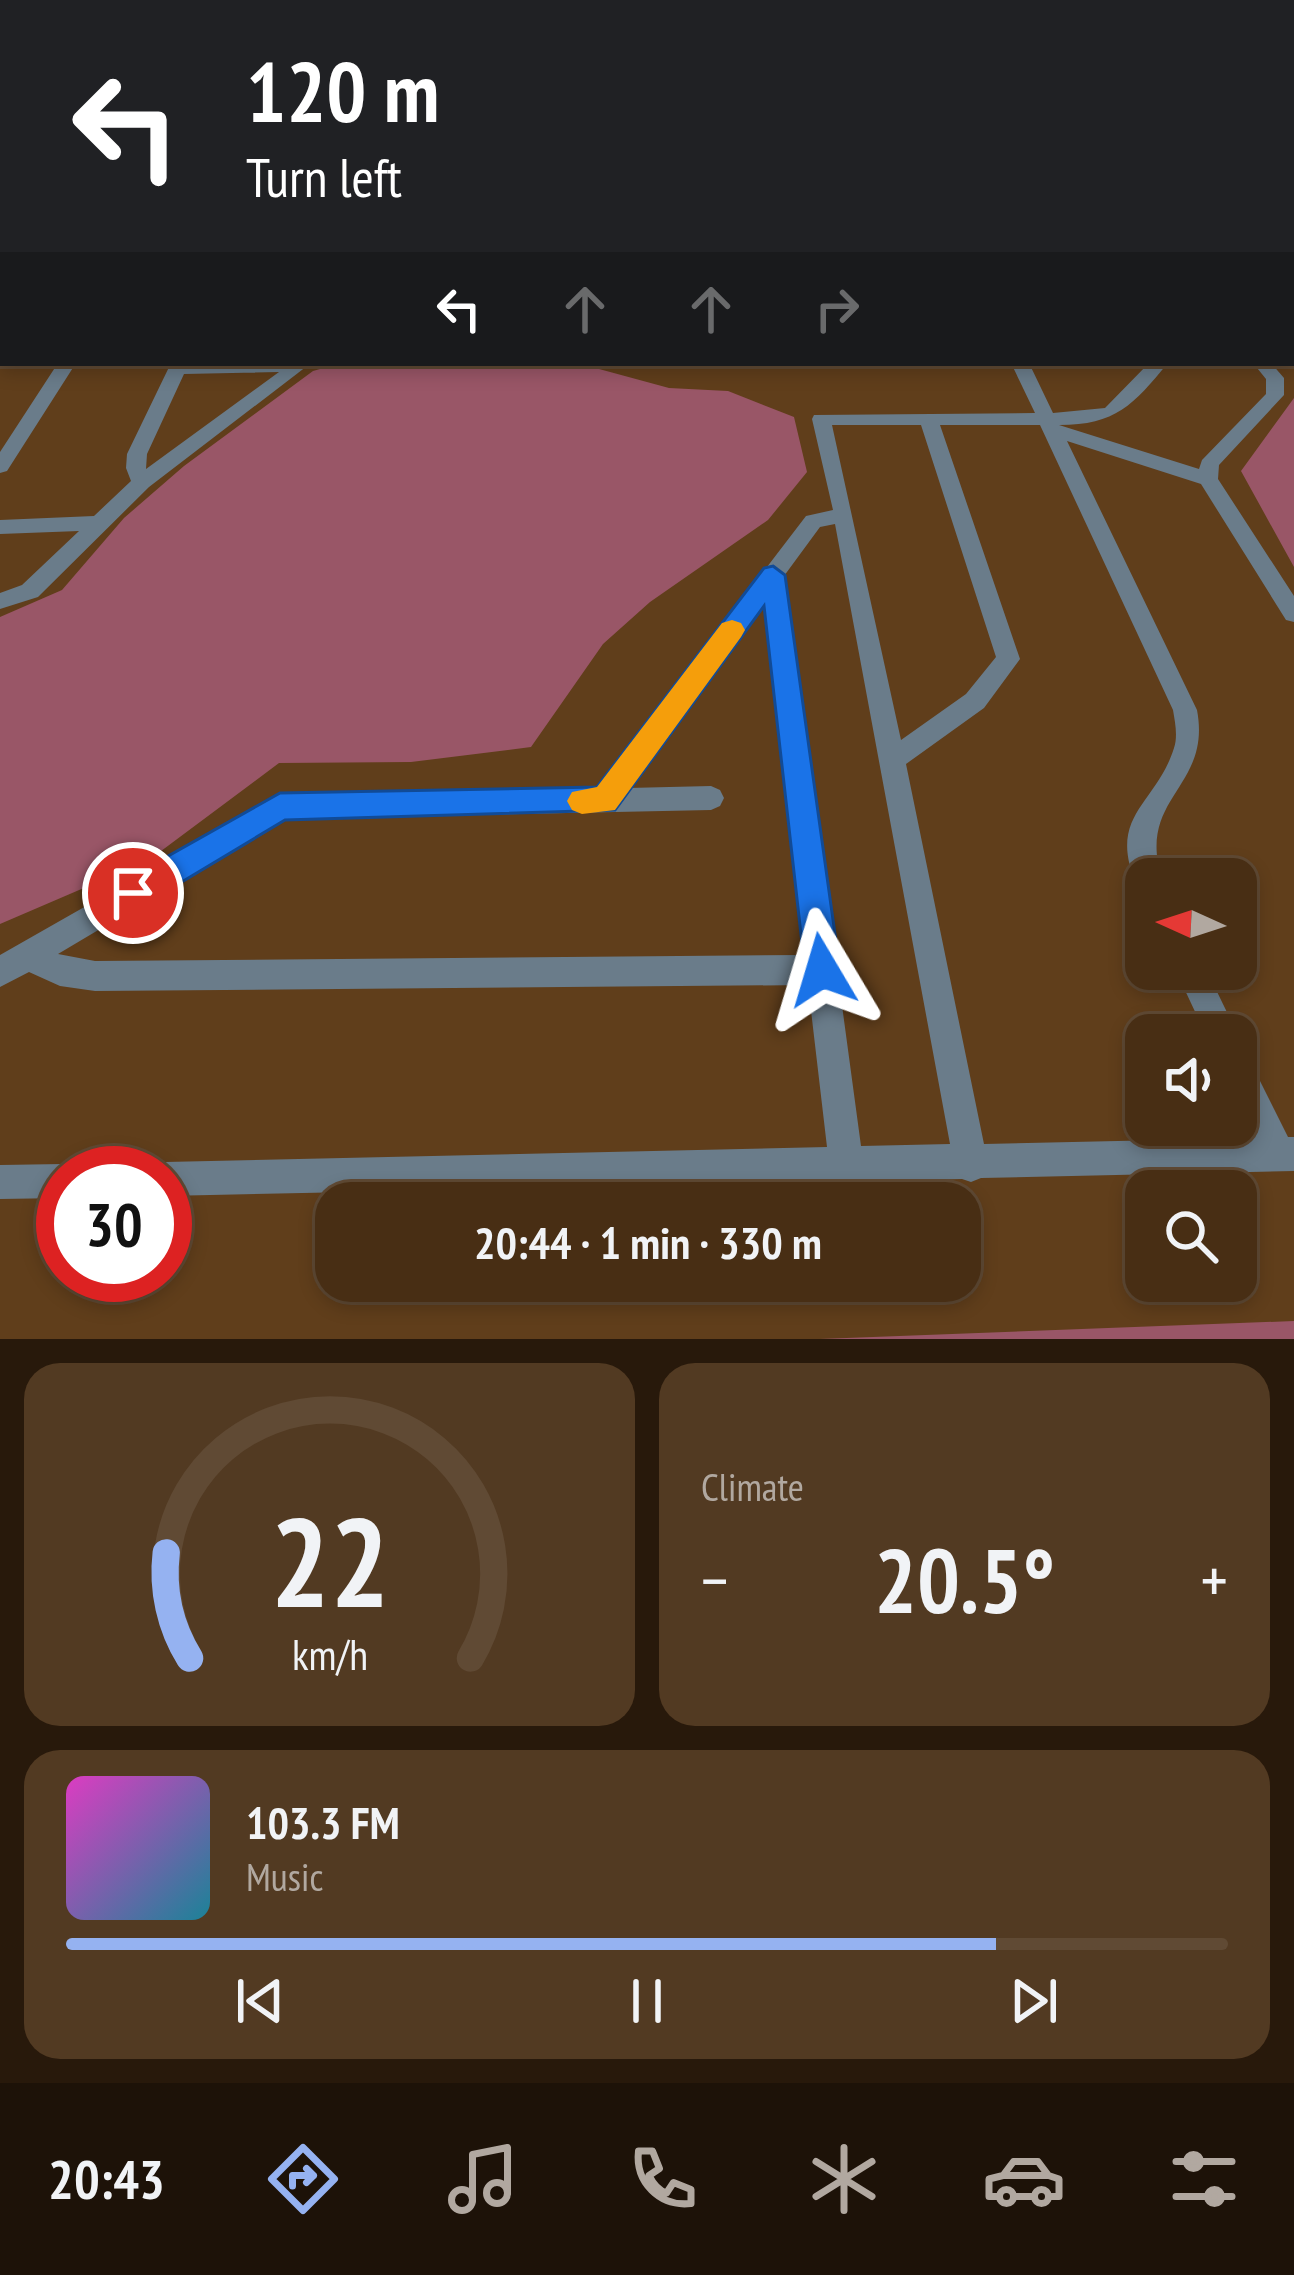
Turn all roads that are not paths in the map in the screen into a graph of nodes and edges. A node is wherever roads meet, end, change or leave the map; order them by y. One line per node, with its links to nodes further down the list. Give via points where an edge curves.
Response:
1 (65, 366): 9 (street)
2 (179, 366): 11 (street, via 137,454)
3 (297, 366): 11 (street)
4 (1022, 366): 8 (street)
5 (1156, 366): 8 (street, via 1111,412)
6 (1265, 366): 10 (street, via 1275,395 1209,464)
7 (928, 418): 8 (street); 12 (street, via 821,419); 18 (street, via 1008,659 975,701)
8 (1052, 425): 10 (street); 21 (street, via 1185,710 1190,745 1142,825)
9 (0, 467)
10 (1208, 479): 17 (street)
11 (142, 482): 13 (street)
12 (844, 515): 15 (street, via 813,520); 18 (street)
13 (99, 523): 14 (street); 16 (street, via 30,591)
14 (0, 527)
15 (773, 575): 20 (street); 23 (street)
16 (0, 601)
17 (1294, 614)
18 (892, 760): 27 (street)
19 (711, 798): 20 (street)
20 (604, 800): 22 (street, via 280,807)
21 (1141, 858)
22 (31, 957): 23 (street, via 95,976); 24 (street)
23 (822, 970): 28 (street)
24 (0, 971)
25 (1257, 1103): 26 (street)
26 (1286, 1154): 27 (street)
27 (971, 1165): 28 (street)
28 (846, 1166): 29 (street)
29 (192, 1178)
30 (36, 1181): 31 (street)
31 (0, 1182)

